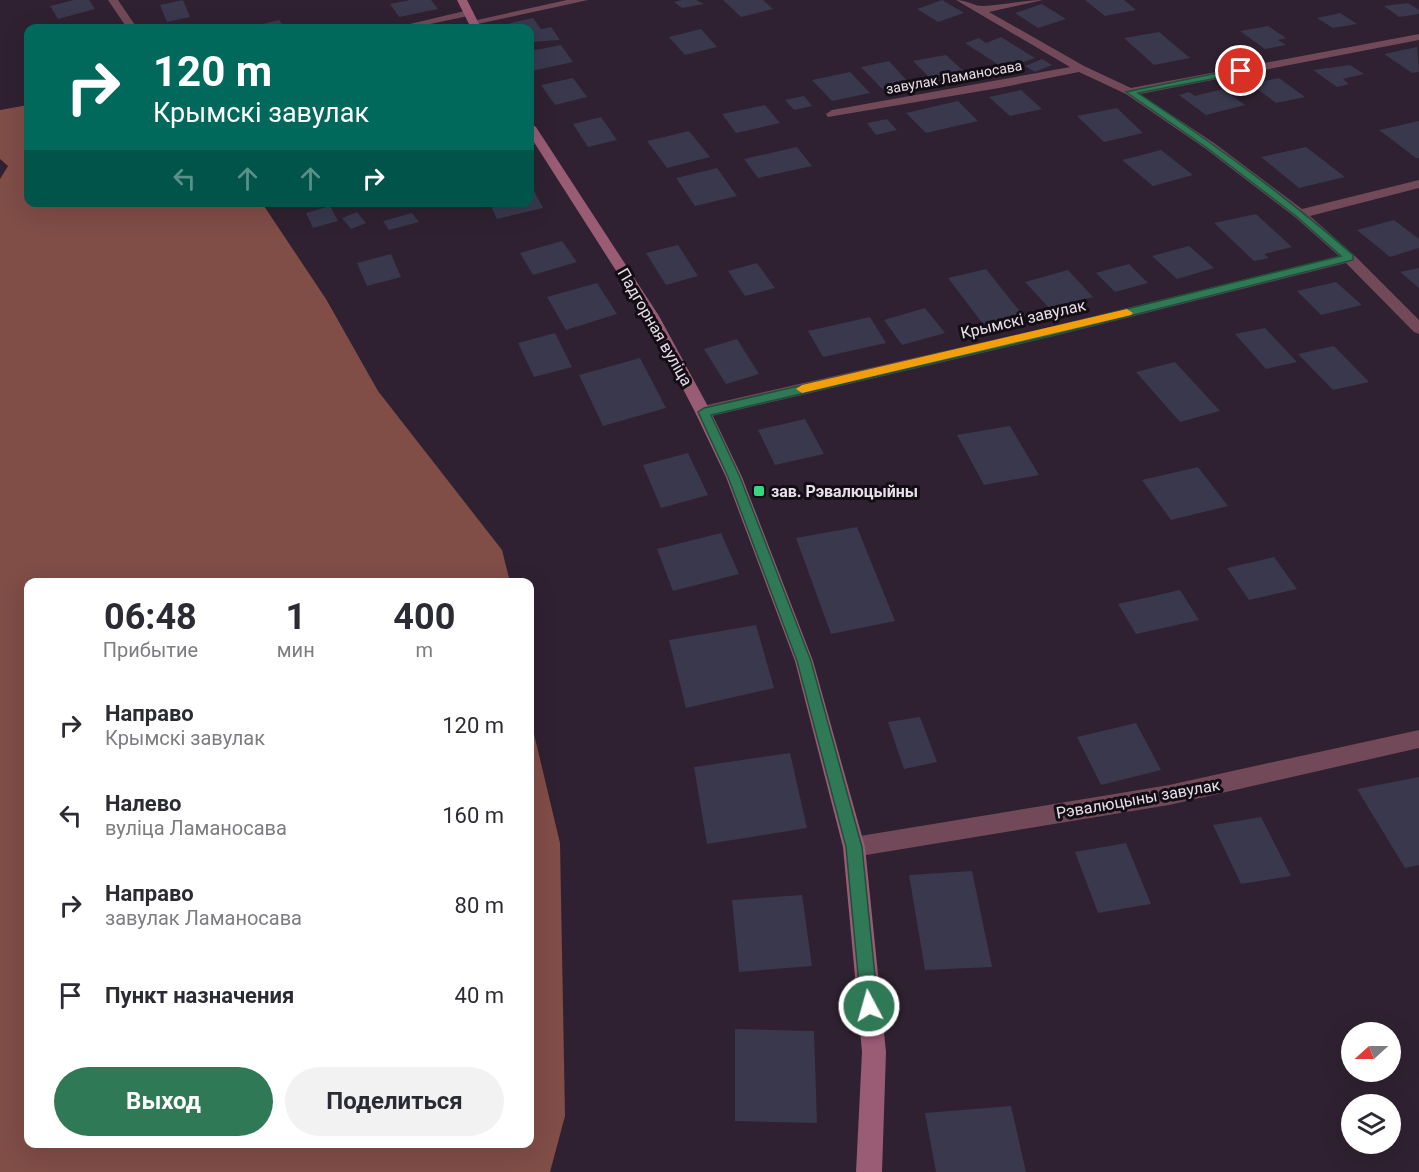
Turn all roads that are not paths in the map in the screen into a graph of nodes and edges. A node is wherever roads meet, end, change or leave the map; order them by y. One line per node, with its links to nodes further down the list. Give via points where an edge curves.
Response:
1 (113, 0): 8 (street)
2 (462, 0): 7 (street)
3 (583, 0): 7 (street)
4 (961, 0): 6 (street)
5 (1038, 0): 6 (street)
6 (981, 10): 11 (street)
7 (473, 21): 9 (street)
8 (129, 24)
9 (441, 24)
10 (1419, 37): 12 (street)
11 (1080, 68): 12 (street); 13 (street, завулак Ламаносава)
12 (1130, 92): 16 (street)
13 (832, 114)
14 (534, 133): 19 (street, Падгорная вуліца, via 652,316)
15 (1419, 184): 16 (street)
16 (1300, 214): 17 (street)
17 (1349, 258): 18 (street); 19 (street, Крымскі завулак)
18 (1419, 329)
19 (704, 412): 21 (street, Падгорная вуліца, via 734,477 804,661)
20 (1419, 739): 21 (street, Рэвалюцыны завулак, via 1169,795)
21 (854, 847): 22 (street, Падгорная вуліца, via 874,1052)
22 (869, 1172)

